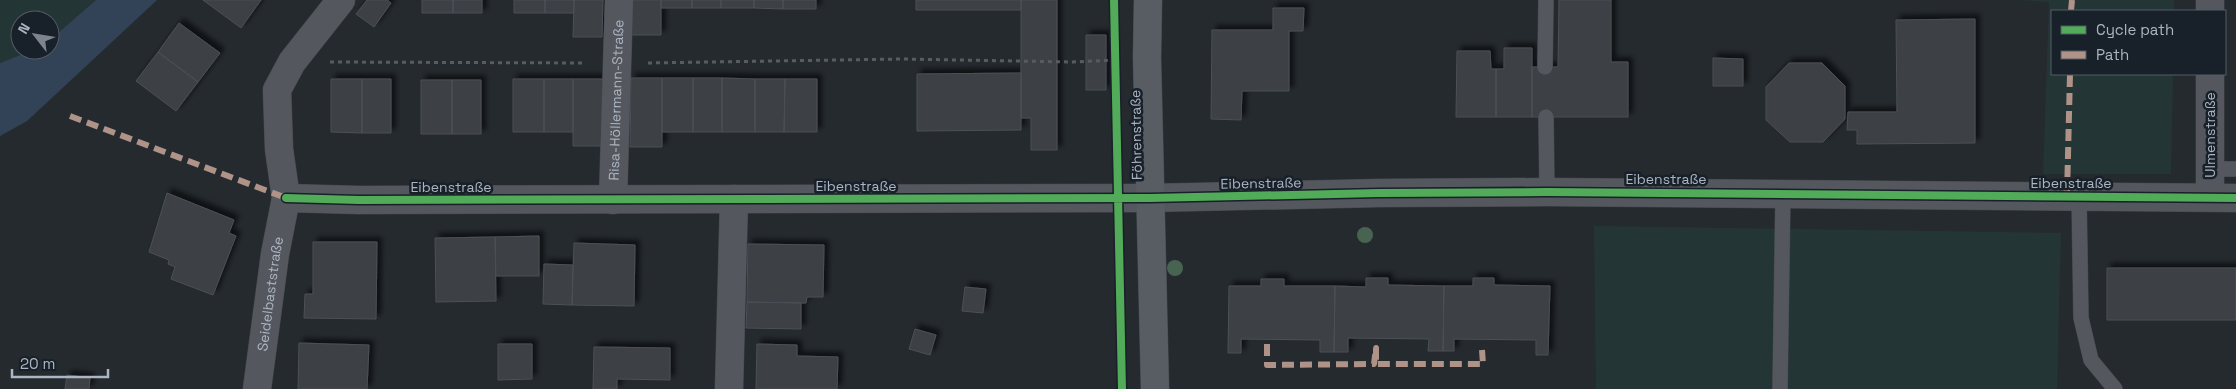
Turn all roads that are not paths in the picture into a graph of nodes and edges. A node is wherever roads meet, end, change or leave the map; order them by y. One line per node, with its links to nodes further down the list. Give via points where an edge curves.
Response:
1 (341, 0): 13 (street, via 292,62 277,90 279,148)
2 (619, 0): 16 (street, Risa-Höllermann-Straße)
3 (1148, 0): 14 (street, Föhrenstraße)
4 (1546, 0): 5 (lane)
5 (1545, 67)
6 (2210, 75): 8 (street, Ulmenstraße)
7 (1546, 117): 9 (lane)
8 (2223, 169): 12 (street, Ulmenstraße)
9 (1547, 192): 10 (street, Eibenstraße); 14 (street, Eibenstraße, via 1379,192)
10 (1783, 192): 11 (street, Eibenstraße); 20 (lane)
11 (2079, 195): 12 (street, Eibenstraße); 21 (lane, Eibenstraße, via 2080,318 2091,360)
12 (2223, 197)
13 (286, 198): 16 (street, Eibenstraße); 17 (street, Seidelbaststraße)
14 (1150, 198): 15 (street, Eibenstraße); 19 (street, Föhrenstraße)
15 (734, 199): 16 (street, Eibenstraße); 18 (street)
16 (613, 200)
17 (257, 389)
18 (729, 389)
19 (1155, 389)
20 (1780, 389)
21 (2115, 389)

